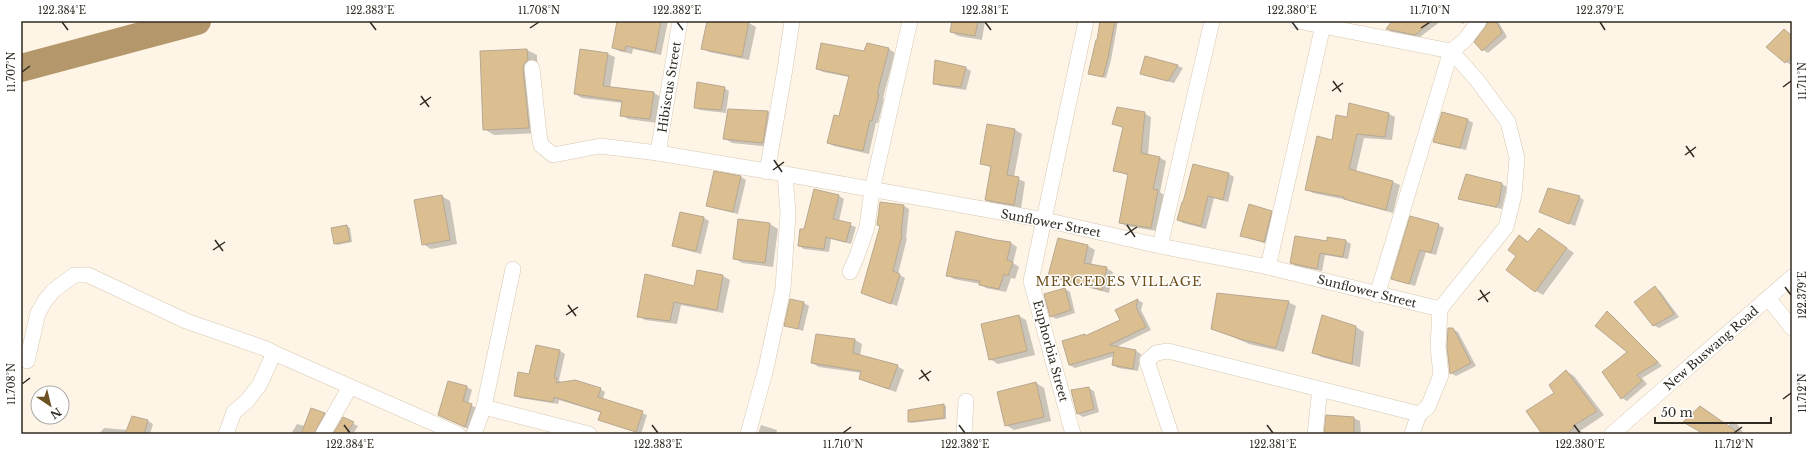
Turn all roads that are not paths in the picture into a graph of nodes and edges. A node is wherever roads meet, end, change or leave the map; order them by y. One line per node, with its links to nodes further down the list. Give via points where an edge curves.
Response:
1 (680, 21): 11 (street, Hibiscus Street)
2 (792, 21): 12 (street)
3 (910, 21): 14 (street)
4 (1086, 21): 15 (street, Euphorbia Street)
5 (1212, 21): 16 (street)
6 (1297, 21): 8 (street)
7 (1478, 21): 9 (street, via 1464,41)
8 (1323, 24): 9 (street); 17 (street)
9 (1451, 51): 21 (street); 23 (street, via 1477,80 1508,122 1518,158 1514,195 1506,226)
10 (532, 68): 11 (street, Sunflower Street, via 538,134 541,145 554,155 600,146)
11 (658, 153): 12 (street, Sunflower Street)
12 (767, 172): 13 (street, Sunflower Street)
13 (784, 174): 14 (street, Sunflower Street); 37 (street, via 788,214 783,289 766,368)
14 (872, 190): 15 (street, Sunflower Street); 19 (street, via 867,227)
15 (1045, 220): 16 (street, Sunflower Street); 39 (street, Euphorbia Street, via 1032,280)
16 (1160, 246): 17 (street, Sunflower Street)
17 (1268, 267): 21 (street, Sunflower Street)
18 (513, 269): 30 (street)
19 (850, 272)
20 (1792, 277): 22 (street, New Buswang Road)
21 (1377, 295): 23 (street, Sunflower Street)
22 (1768, 298): 24 (street); 43 (street, New Buswang Road)
23 (1440, 309): 31 (street, via 1438,347 1441,376 1428,407)
24 (1792, 328)
25 (274, 353): 26 (street, via 186,321 88,276 74,275 53,291 38,313); 27 (street); 32 (street, via 260,384 247,401 234,412)
26 (27, 361)
27 (350, 387): 33 (street); 34 (street)
28 (1320, 390): 31 (street); 40 (street, via 1168,351 1156,353 1147,361); 41 (street)
29 (966, 401): 38 (street)
30 (484, 407): 35 (street); 36 (street)
31 (1419, 414): 42 (street)
32 (226, 434)
33 (323, 434)
34 (458, 434)
35 (474, 434)
36 (589, 434)
37 (748, 434)
38 (964, 434)
39 (1073, 434)
40 (1171, 434)
41 (1315, 434)
42 (1412, 434)
43 (1612, 434)

